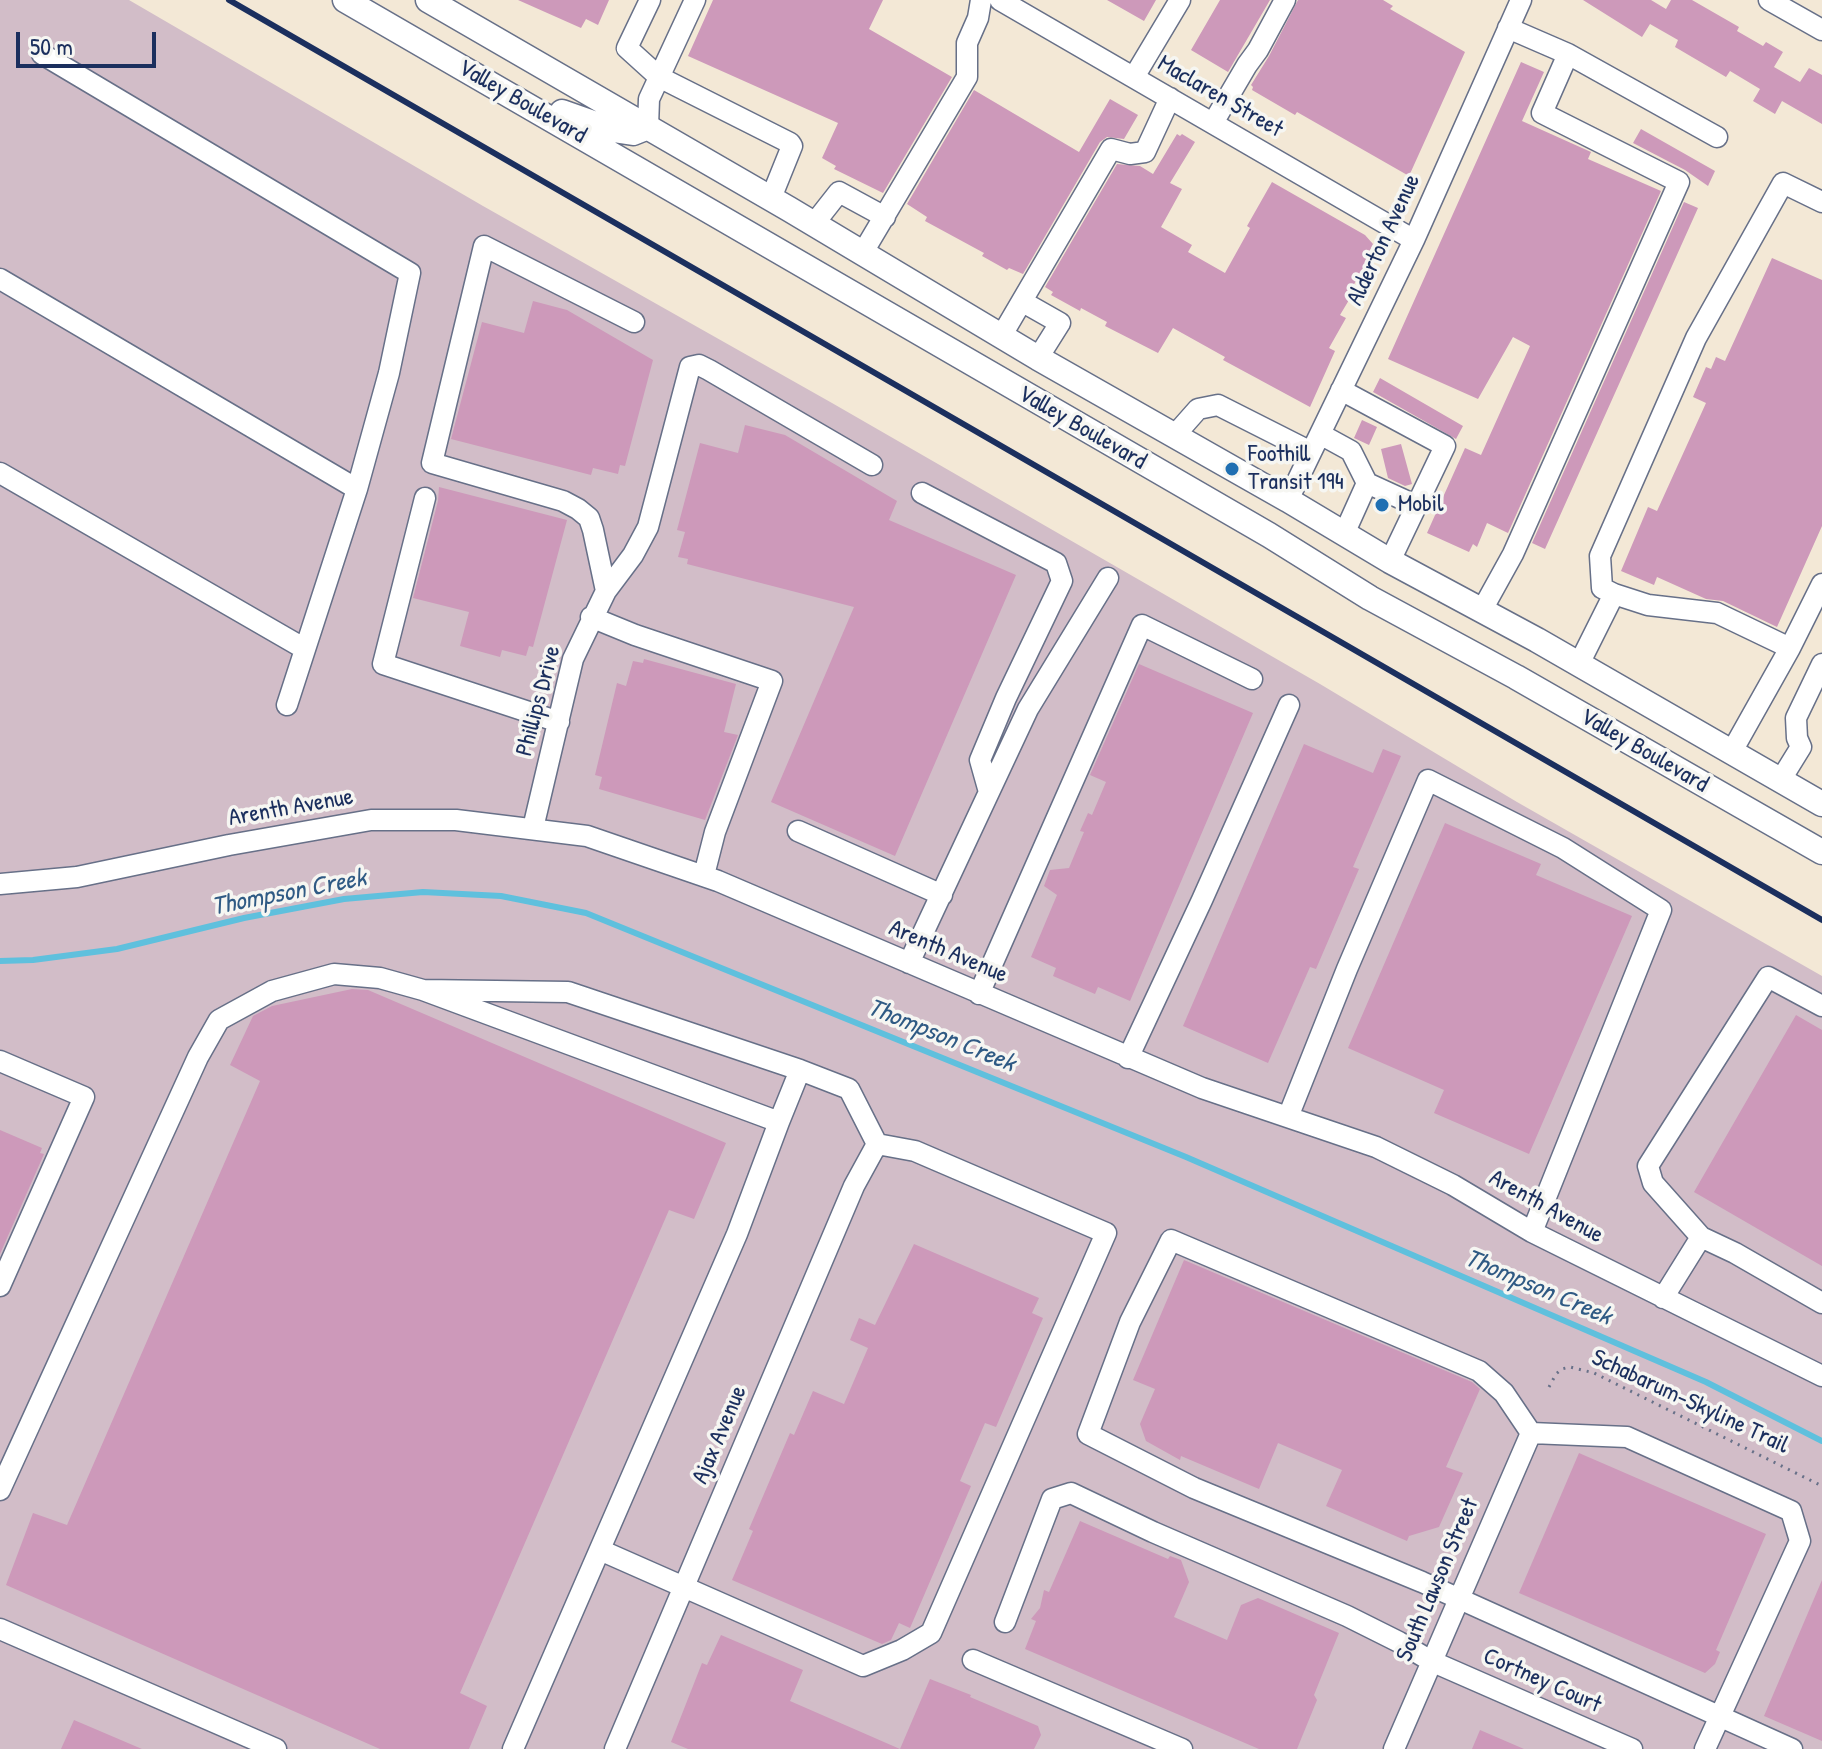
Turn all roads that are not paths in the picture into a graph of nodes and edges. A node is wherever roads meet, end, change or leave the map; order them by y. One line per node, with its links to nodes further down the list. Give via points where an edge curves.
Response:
1 (345, 0): 17 (main road, Valley Boulevard)
2 (428, 0): 20 (main road, Valley Boulevard)
3 (650, 0): 15 (street, via 627,48)
4 (695, 0): 15 (street)
5 (981, 0): 24 (street, via 967,43 967,77)
6 (1000, 0): 16 (street, Maclaren Street)
7 (1180, 0): 16 (street)
8 (1285, 0): 19 (street)
9 (1521, 0): 11 (street, Alderton Avenue)
10 (1769, 0): 12 (street)
11 (1508, 28): 14 (street); 26 (street, Alderton Avenue)
12 (1822, 30)
13 (42, 54): 39 (street, via 410,273)
14 (1568, 54): 21 (street); 51 (street, via 1542,113 1679,182 1513,554)
15 (659, 77): 20 (street, via 649,99); 22 (street, via 790,143)
16 (1134, 77): 18 (street, Maclaren Street)
17 (506, 93): 20 (main road, via 613,130 633,133); 45 (main road, Valley Boulevard)
18 (1170, 98): 19 (street, Maclaren Street); 29 (street, via 1145,152 1111,149)
19 (1213, 123): 26 (street, Maclaren Street)
20 (648, 127): 22 (main road, Valley Boulevard)
21 (1717, 137)
22 (771, 198): 25 (main road, Valley Boulevard)
23 (1822, 202): 50 (street, via 1783,183 1696,338 1600,556 1602,588)
24 (885, 217): 25 (street, via 839,192); 27 (street)
25 (813, 225): 27 (main road, Valley Boulevard)
26 (1414, 240): 33 (street, Alderton Avenue)
27 (862, 254): 31 (main road, Valley Boulevard)
28 (0, 279): 39 (street)
29 (1023, 302): 31 (street); 32 (street, via 1060,323)
30 (634, 322): 49 (street, via 484,246 432,463 578,509 589,518)
31 (1002, 335): 32 (main road, Valley Boulevard)
32 (1038, 358): 34 (main road, Valley Boulevard)
33 (1341, 390): 35 (street, Alderton Avenue); 43 (street, via 1445,446)
34 (1175, 435): 35 (street, via 1198,409 1218,405); 42 (main road, Valley Boulevard)
35 (1316, 443): 38 (street, via 1351,451); 42 (street, Alderton Avenue)
36 (872, 465): 49 (street, Phillips Drive, via 709,370 690,367 648,527)
37 (0, 473): 54 (street)
38 (1367, 483): 43 (street); 44 (street)
39 (357, 489): 54 (street)
40 (922, 493): 63 (street, via 1056,563 1062,581 980,760)
41 (425, 498): 60 (street, via 383,664)
42 (1288, 500): 44 (main road, Valley Boulevard); 45 (main road)
43 (1415, 505): 46 (street)
44 (1344, 534): 46 (main road, Valley Boulevard)
45 (1269, 535): 67 (main road, Valley Boulevard, via 1370,598)
46 (1390, 561): 51 (main road, Valley Boulevard)
47 (1108, 578): 63 (street, via 1028,709)
48 (1822, 584): 53 (street)
49 (606, 591): 52 (street, Phillips Drive)
50 (1614, 594): 53 (street, via 1648,605 1717,613); 55 (street)
51 (1482, 610): 55 (main road, Valley Boulevard)
52 (591, 617): 60 (street, Phillips Drive, via 573,659); 68 (street, via 772,681)
53 (1790, 648): 61 (street)
54 (305, 649): 58 (street)
55 (1579, 664): 61 (main road, Valley Boulevard)
56 (1822, 664): 62 (street, via 1796,718 1801,747)
57 (1252, 679): 73 (street, via 1142,625)
58 (287, 705)
59 (1289, 705): 75 (street)
60 (559, 722): 65 (street, Phillips Drive)
61 (1731, 753): 62 (main road, Valley Boulevard)
62 (1780, 781): 64 (main road, Valley Boulevard)
63 (989, 792): 70 (street)
64 (1822, 804)
65 (533, 828): 68 (street, Arenth Avenue, via 587,836); 69 (street, Arenth Avenue, via 456,820 371,820 77,877)
66 (798, 831): 70 (street)
67 (1822, 852)
68 (704, 875): 71 (street, Arenth Avenue)
69 (0, 884)
70 (942, 895): 71 (street)
71 (909, 963): 73 (street, Arenth Avenue)
72 (423, 990): 77 (street, via 568,992); 79 (street); 88 (street, via 380,978 334,974 272,991 219,1020)
73 (979, 994): 75 (street, Arenth Avenue)
74 (1822, 1006): 82 (street, via 1768,977 1648,1166 1653,1183)
75 (1128, 1058): 78 (street, Arenth Avenue)
76 (0, 1061): 83 (street, via 84,1097)
77 (800, 1070): 79 (street); 80 (street, via 849,1089)
78 (1288, 1117): 81 (street, Arenth Avenue, via 1376,1147); 81 (street, via 1428,780 1563,848 1661,910)
79 (779, 1122): 89 (street, via 737,1234)
80 (877, 1144): 90 (street, Ajax Avenue, via 854,1186); 90 (street, via 915,1151 1106,1233 931,1633 863,1666)
81 (1532, 1232): 84 (street, Arenth Avenue)
82 (1701, 1237): 84 (street); 85 (street)
83 (0, 1286)
84 (1663, 1298): 86 (street, Arenth Avenue)
85 (1822, 1303)
86 (1822, 1376)
87 (1531, 1433): 91 (street, South Lawson Street); 91 (street, via 1504,1393 1479,1371 1171,1240 1130,1322 1088,1434 1194,1488); 96 (street, via 1627,1437 1791,1511 1800,1541)
88 (0, 1490)
89 (600, 1550): 90 (street); 99 (street)
90 (683, 1588): 100 (street, Ajax Avenue)
91 (1457, 1599): 95 (street, South Lawson Street); 96 (street)
92 (1005, 1622): 95 (street, Cortney Court, via 1052,1499 1071,1493 1347,1616)
93 (0, 1629): 98 (street)
94 (973, 1660): 101 (street)
95 (1431, 1661): 97 (street, Cortney Court); 102 (street, South Lawson Street)
96 (1720, 1716): 103 (street); 104 (street)
97 (1627, 1748)
98 (276, 1749)
99 (513, 1749)
100 (617, 1749)
101 (1182, 1749)
102 (1394, 1749)
103 (1705, 1749)
104 (1792, 1749)

